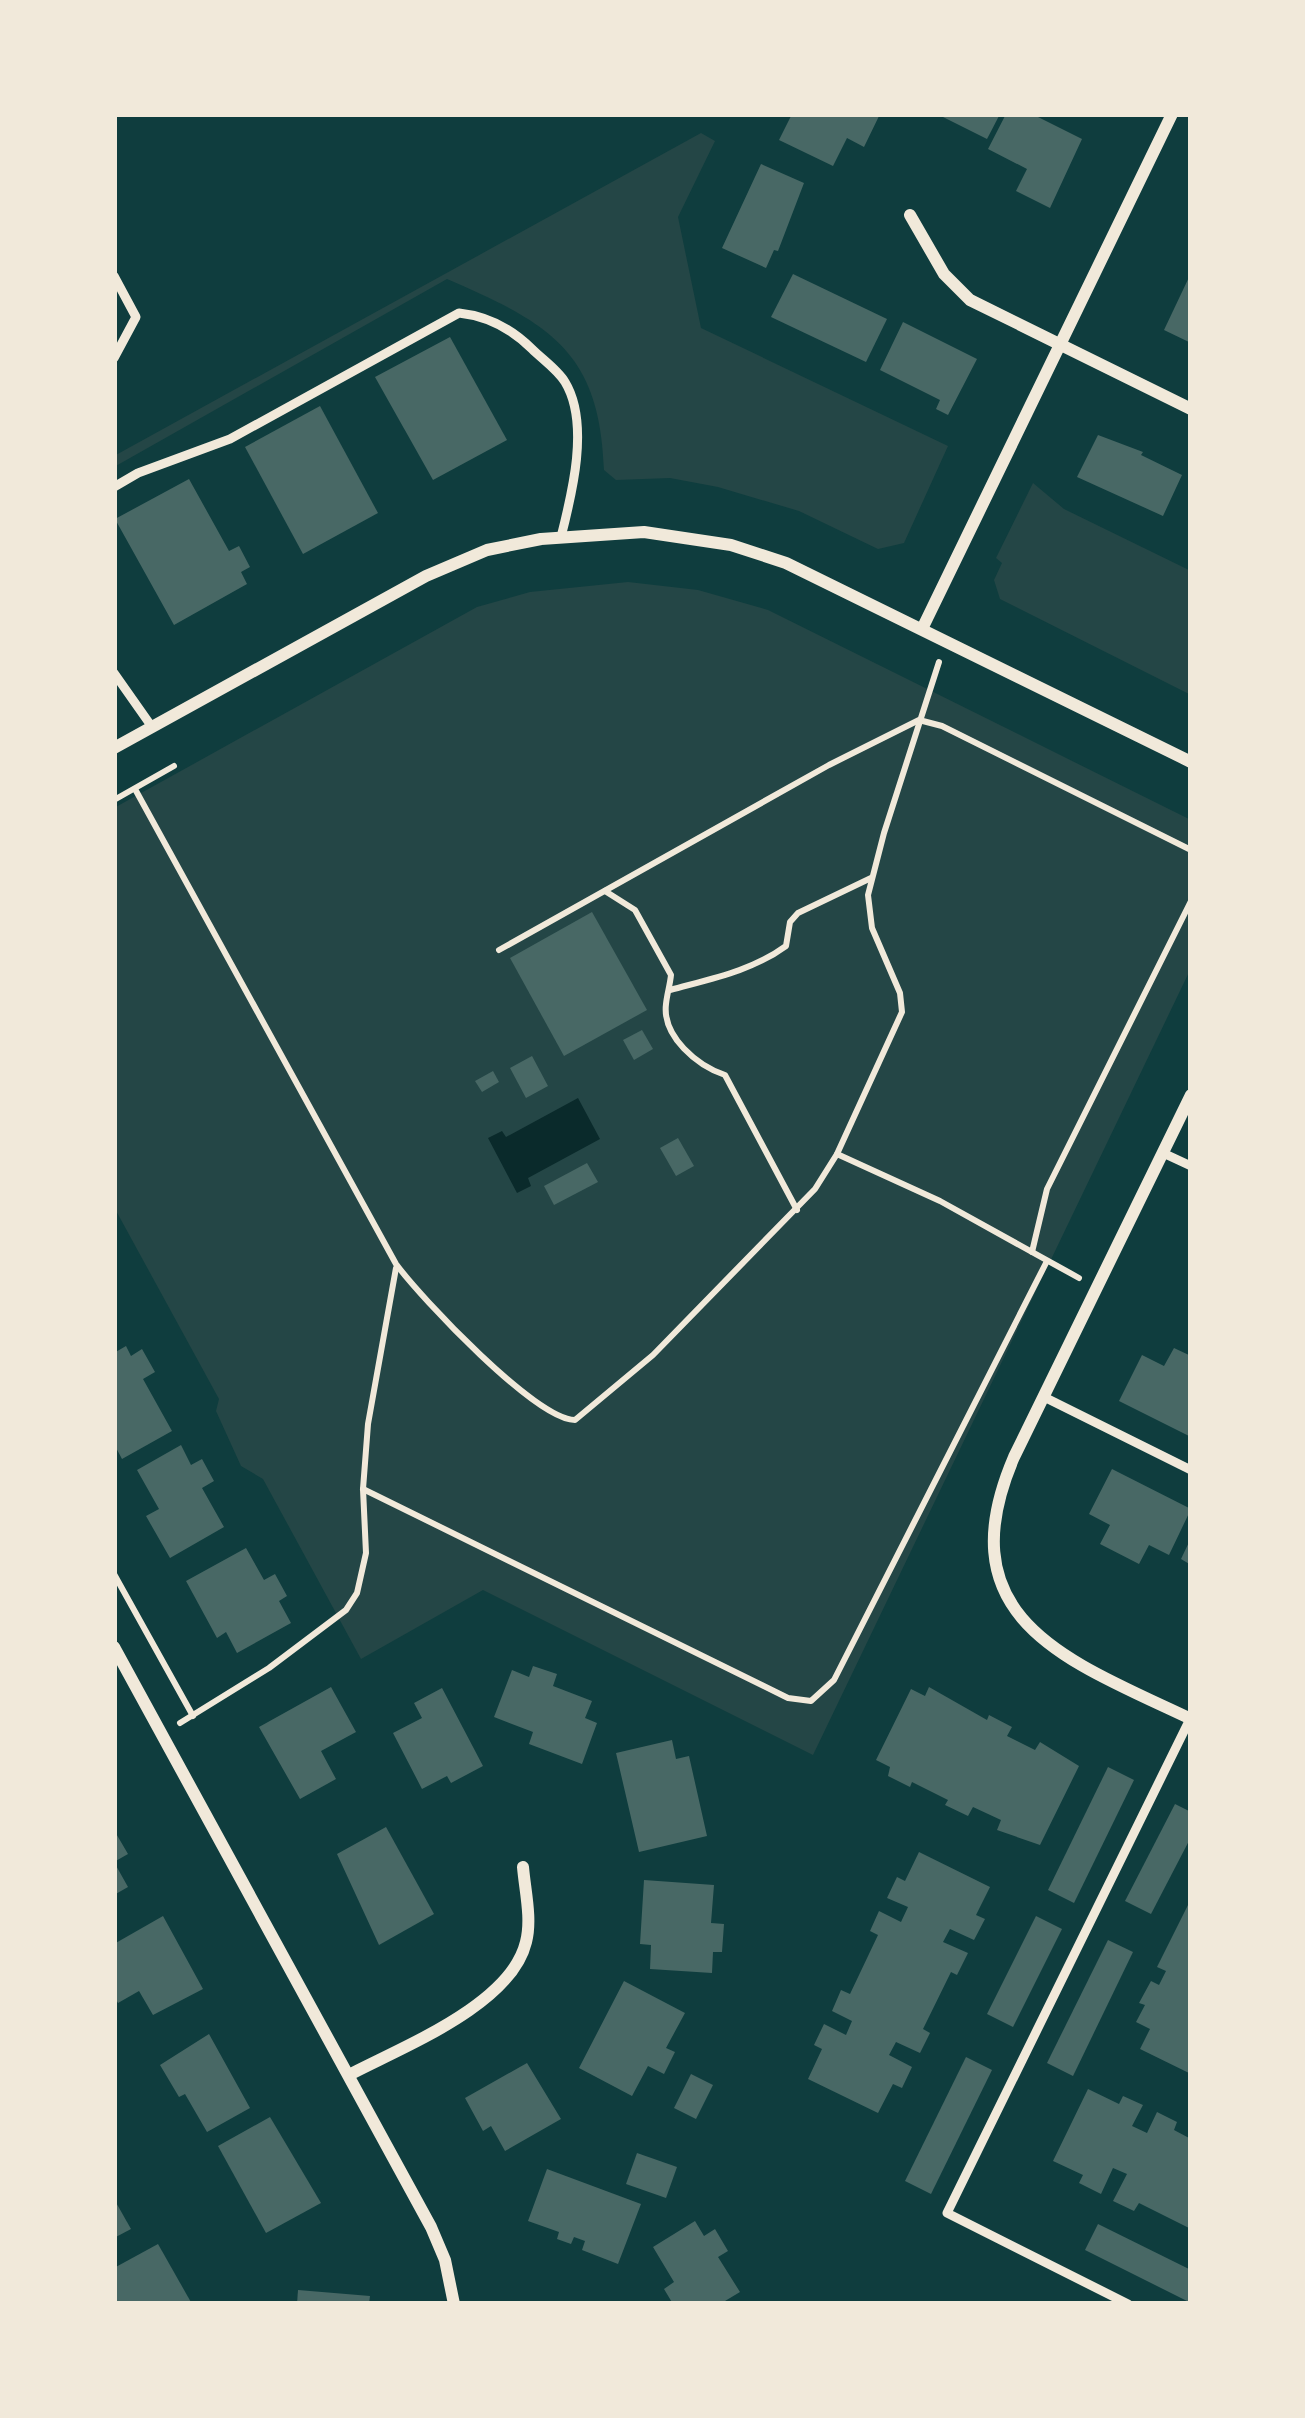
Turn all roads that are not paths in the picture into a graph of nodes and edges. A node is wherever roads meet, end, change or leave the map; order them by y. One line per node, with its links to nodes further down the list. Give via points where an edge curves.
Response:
1 (1172, 114): 4 (street)
2 (910, 215): 4 (street, via 961,293)
3 (114, 276): 5 (lane, via 136,317)
4 (1058, 344): 6 (street); 9 (street)
5 (114, 358)
6 (1191, 409)
7 (114, 487): 8 (lane, via 230,440 459,313 483,316 521,338 566,382 576,422 575,480)
8 (561, 537): 9 (street, via 644,532 730,545 787,563); 11 (street, via 441,568)
9 (922, 628): 13 (street)
10 (114, 673): 11 (lane)
11 (152, 727): 12 (street)
12 (114, 748)
13 (1191, 762)
14 (1191, 1095): 15 (street)
15 (1163, 1153): 16 (lane); 17 (street)
16 (1191, 1166)
17 (1044, 1397): 18 (lane); 20 (street, via 996,1506 993,1549 1004,1592 1055,1649)
18 (1191, 1470)
19 (114, 1647): 22 (street)
20 (1190, 1719): 24 (lane, via 946,2213)
21 (523, 1867): 22 (street, via 528,1936 511,1974 472,2007)
22 (349, 2075): 23 (street, via 431,2227)
23 (454, 2304)
24 (1128, 2304)

